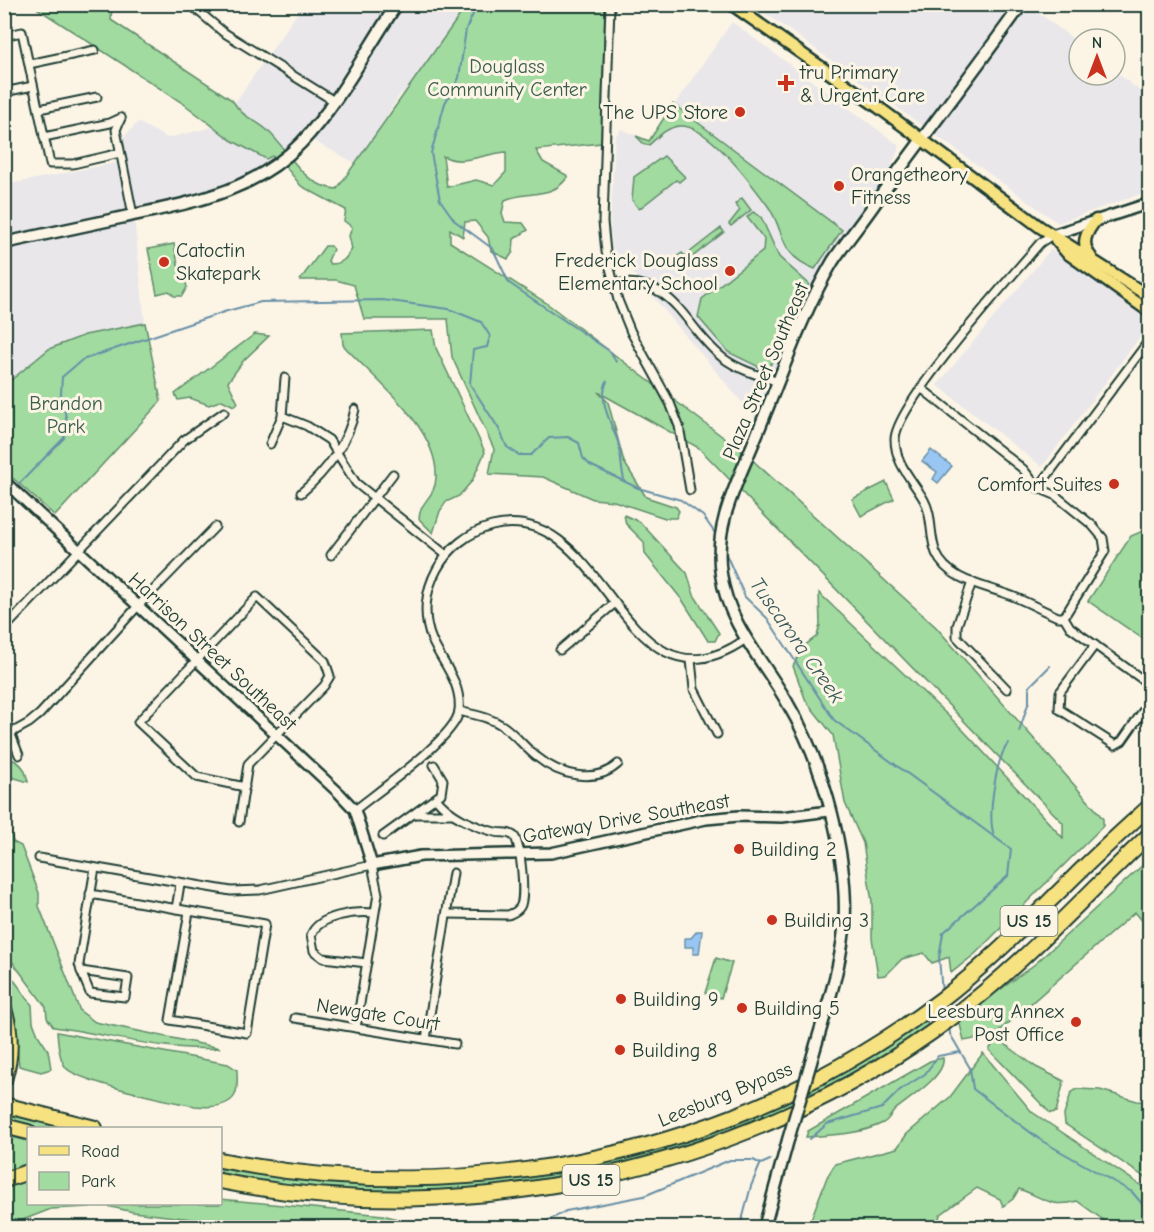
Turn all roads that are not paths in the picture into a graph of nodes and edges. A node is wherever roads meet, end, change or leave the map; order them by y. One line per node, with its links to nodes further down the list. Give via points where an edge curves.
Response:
1 (190, 4): 12 (street, via 223,32)
2 (397, 4): 12 (main road)
3 (610, 4): 23 (street, via 603,222)
4 (731, 4): 15 (main road)
5 (1022, 4): 15 (main road, Plaza Street Southeast)
6 (4, 36): 8 (street, via 22,32)
7 (95, 50): 8 (street)
8 (30, 64): 9 (street)
9 (33, 86): 10 (street); 13 (street)
10 (4, 92)
11 (97, 97): 13 (street)
12 (334, 101): 18 (main road, via 292,151 249,182 208,199)
13 (39, 110): 14 (street)
14 (44, 137): 16 (street, via 50,164 71,164); 16 (street, via 120,118 116,130)
15 (921, 139): 20 (main road); 28 (main road, Plaza Street Southeast, via 834,261)
16 (120, 153): 18 (street)
17 (1149, 203): 19 (street)
18 (133, 215): 21 (main road)
19 (1096, 220): 20 (street); 22 (main road, via 1085,238)
20 (1052, 235): 22 (main road); 25 (main road, via 1067,253); 29 (street, via 1040,243)
21 (4, 243)
22 (1091, 257): 24 (main road)
23 (614, 284): 28 (street, via 636,284 660,292 679,307 723,358); 38 (street, via 623,315 679,426)
24 (1149, 297)
25 (1149, 312)
26 (1149, 339): 37 (street)
27 (285, 378): 32 (street)
28 (779, 382): 50 (main road, Plaza Street Southeast, via 719,536 721,576)
29 (921, 388): 37 (street, via 1023,470); 45 (street, via 902,416 895,440 899,461 930,514 932,538 944,566)
30 (355, 409): 34 (street, via 349,432)
31 (224, 411): 42 (street, via 184,440)
32 (282, 416): 33 (street); 34 (street, via 315,430)
33 (270, 444)
34 (337, 450): 39 (street, via 323,472); 40 (street, via 356,483)
35 (393, 474): 40 (street)
36 (5, 482): 42 (street, Harrison Street Southeast)
37 (1038, 488): 48 (street, via 1055,495 1092,525 1106,545)
38 (690, 490)
39 (300, 493)
40 (373, 499): 43 (street); 44 (street)
41 (215, 527): 47 (street)
42 (78, 549): 47 (street, Harrison Street Southeast); 49 (street)
43 (445, 554): 46 (street, via 460,541 491,526 536,528 568,546); 58 (street, via 431,585 428,623 432,639 454,678)
44 (332, 555)
45 (972, 582): 48 (street); 56 (street, via 957,637)
46 (615, 603): 52 (street); 53 (street, via 653,646)
47 (138, 606): 54 (street, Harrison Street Southeast); 60 (street, via 40,714)
48 (1064, 617): 51 (street, via 1070,627)
49 (4, 629)
50 (746, 639): 53 (street, via 714,657); 71 (main road, Plaza Street Southeast, via 786,699 810,745)
51 (1095, 645): 55 (street); 57 (street, via 1060,692 1059,709 1115,745 1122,741)
52 (560, 650)
53 (691, 660): 61 (street, via 694,689)
54 (196, 661): 62 (street, Harrison Street Southeast); 62 (street, via 257,597 325,661 331,672 324,686); 66 (street, via 138,723 197,777)
55 (1149, 685)
56 (1007, 689)
57 (1149, 701)
58 (459, 711): 64 (street, via 501,725 535,756 563,772 596,776); 70 (street, via 442,739)
59 (4, 717): 60 (street)
60 (10, 733): 63 (street)
61 (717, 734)
62 (278, 735): 66 (street, via 248,764); 70 (street, Harrison Street Southeast)
63 (19, 755)
64 (618, 764)
65 (434, 765): 68 (street, via 443,780 442,792)
66 (245, 787): 74 (street)
67 (1149, 793): 79 (highway)
68 (436, 798): 72 (street); 73 (street)
69 (1149, 806): 79 (highway, Leesburg Bypass / US 15)
70 (355, 810): 80 (street, Harrison Street Southeast)
71 (829, 811): 77 (street, Gateway Drive Southeast, via 706,819 573,850); 105 (main road, Plaza Street Southeast, bridge, via 842,871 843,933 834,979)
72 (415, 814): 73 (street); 76 (street)
73 (452, 814): 77 (street, via 494,832 510,833 517,839)
74 (239, 822)
75 (1149, 834): 104 (highway, Leesburg Bypass / US 15, via 1009,970 932,1032 847,1085 758,1128 672,1159 589,1181 507,1194 405,1201 328,1198)
76 (383, 836)
77 (520, 856): 80 (street, Gateway Drive Southeast, via 420,856); 88 (street, via 519,909 508,915)
78 (39, 858): 81 (street, Gateway Drive Southeast)
79 (1090, 861): 101 (highway, Leesburg Bypass / US 15, via 967,979 925,1011 819,1077 680,1136 581,1162 470,1177 396,1180 322,1175)
80 (372, 865): 83 (street, Gateway Drive Southeast, via 260,890 217,891); 87 (street, via 378,884)
81 (95, 868): 83 (street, Gateway Drive Southeast); 84 (street)
82 (453, 873): 88 (street)
83 (180, 884): 85 (street)
84 (90, 894): 85 (street); 90 (street)
85 (176, 909): 86 (street)
86 (189, 912): 86 (street, via 171,1020 247,1033 265,924)
87 (374, 913): 89 (street); 89 (street, via 326,920 311,935 314,951 323,958)
88 (447, 914): 94 (street)
89 (367, 963): 93 (street)
90 (81, 971): 90 (street, via 128,978 125,997 90,993)
91 (4, 1009): 96 (highway, via 11,1053)
92 (295, 1018): 93 (street, Newgate Court)
93 (356, 1028): 94 (street, Newgate Court)
94 (426, 1039): 95 (street, Newgate Court)
95 (455, 1044)
96 (4, 1080)
97 (4, 1105): 99 (highway)
98 (4, 1126): 100 (highway)
99 (91, 1127)
100 (27, 1132)
101 (222, 1160)
102 (27, 1172): 103 (highway)
103 (4, 1180)
104 (222, 1181)
105 (764, 1227)

